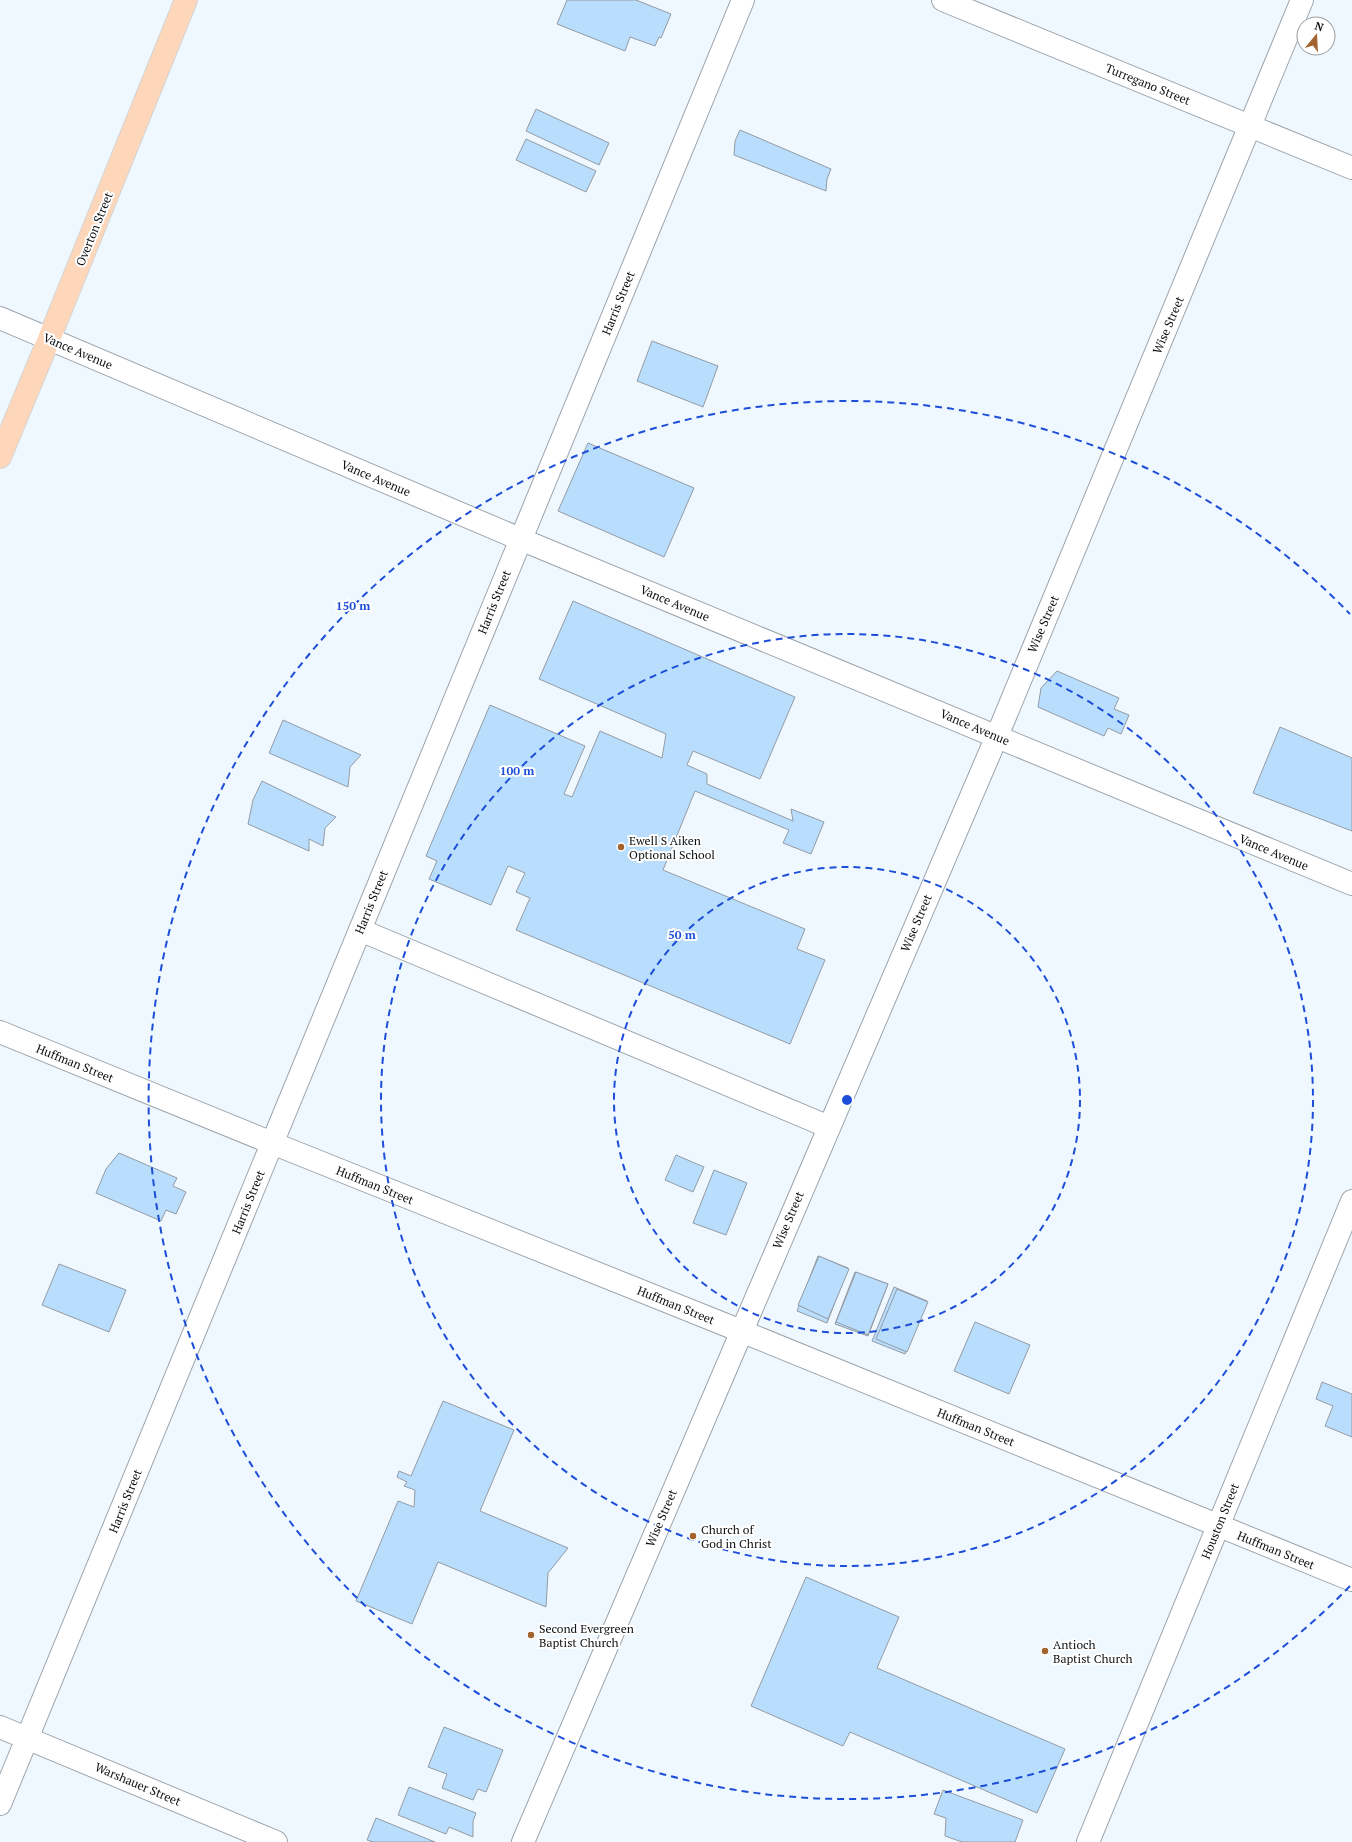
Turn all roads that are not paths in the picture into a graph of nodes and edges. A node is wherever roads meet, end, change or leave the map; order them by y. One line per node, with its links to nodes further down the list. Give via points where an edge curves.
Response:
1 (186, 0): 8 (main road, Overton Street)
2 (743, 0): 10 (street, Harris Street)
3 (943, 0): 5 (street, Turregano Street)
4 (1302, 0): 5 (street, Wise Street)
5 (1251, 126): 6 (street, Turregano Street); 11 (street, Wise Street)
6 (1352, 168)
7 (0, 318): 8 (street, Vance Avenue)
8 (49, 339): 9 (main road, Overton Street); 10 (street, Vance Avenue)
9 (0, 457)
10 (520, 538): 11 (street, Vance Avenue); 13 (street, Harris Street)
11 (996, 736): 12 (street, Vance Avenue); 15 (street, Wise Street)
12 (1352, 884)
13 (360, 930): 15 (street); 16 (street, Harris Street)
14 (0, 1032): 16 (street, Huffman Street)
15 (828, 1127): 18 (street, Wise Street)
16 (272, 1143): 18 (street, Huffman Street); 22 (street, Harris Street)
17 (1352, 1201): 19 (street, Houston Street)
18 (741, 1331): 19 (street, Huffman Street); 25 (street, Wise Street)
19 (1218, 1526): 20 (street, Huffman Street); 26 (street, Houston Street)
20 (1352, 1580)
21 (0, 1727): 22 (street, Warshauer Street)
22 (27, 1738): 23 (street, Harris Street); 24 (street, Warshauer Street)
23 (0, 1804)
24 (276, 1842)
25 (523, 1842)
26 (1088, 1842)

